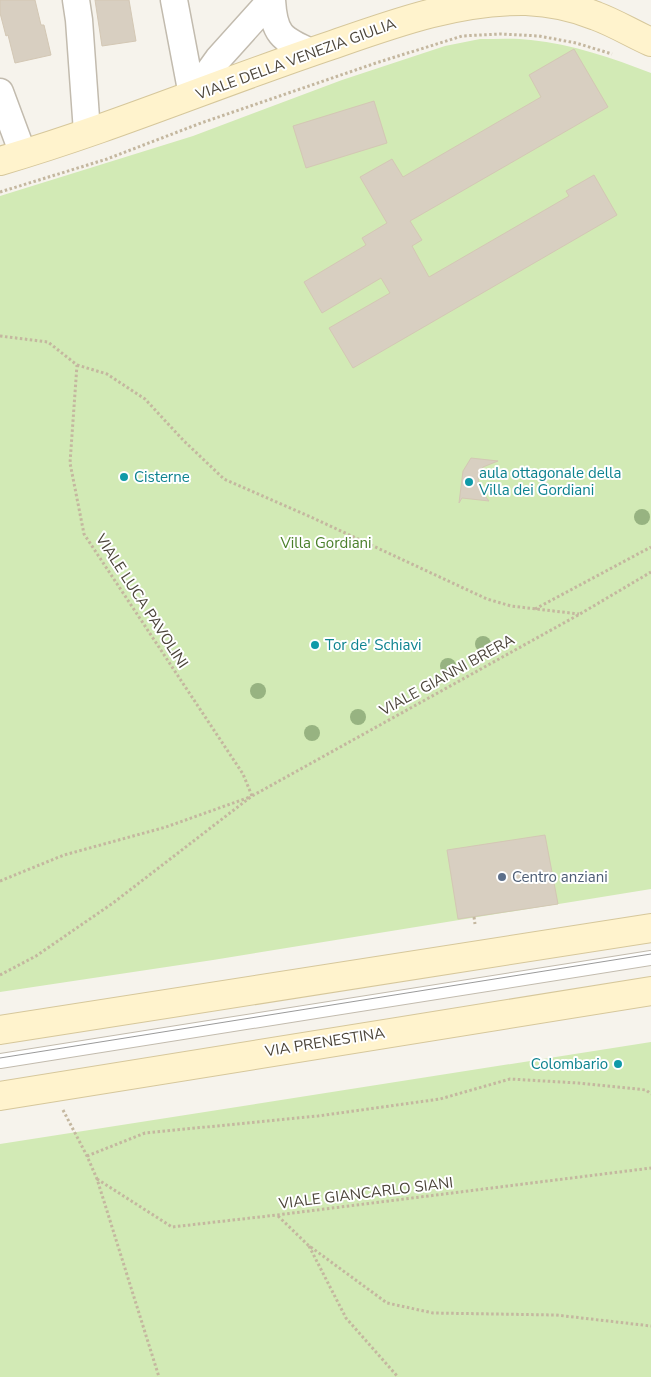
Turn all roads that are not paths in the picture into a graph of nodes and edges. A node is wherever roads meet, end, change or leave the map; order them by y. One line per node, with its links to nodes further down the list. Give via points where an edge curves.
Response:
1 (76, 0): 10 (street)
2 (271, 0): 7 (street, via 276,25 283,38); 9 (street, via 218,59)
3 (174, 1): 9 (street)
4 (598, 16): 5 (main road, VIALE DELLA VENEZIA GIULIA); 6 (main road, VIALE DELLA VENEZIA GIULIA); 7 (main road, VIALE DELLA VENEZIA GIULIA, via 528,1 458,4)
5 (651, 25)
6 (651, 42)
7 (311, 52): 9 (main road, VIALE DELLA VENEZIA GIULIA)
8 (0, 92): 11 (street)
9 (192, 95): 10 (main road, VIALE DELLA VENEZIA GIULIA)
10 (87, 132): 11 (main road, VIALE DELLA VENEZIA GIULIA)
11 (12, 158)
12 (651, 928): 15 (main road)
13 (651, 958): 16 (lane)
14 (651, 991): 17 (main road, VIA PRENESTINA)
15 (0, 1030)
16 (0, 1062)
17 (0, 1096)

